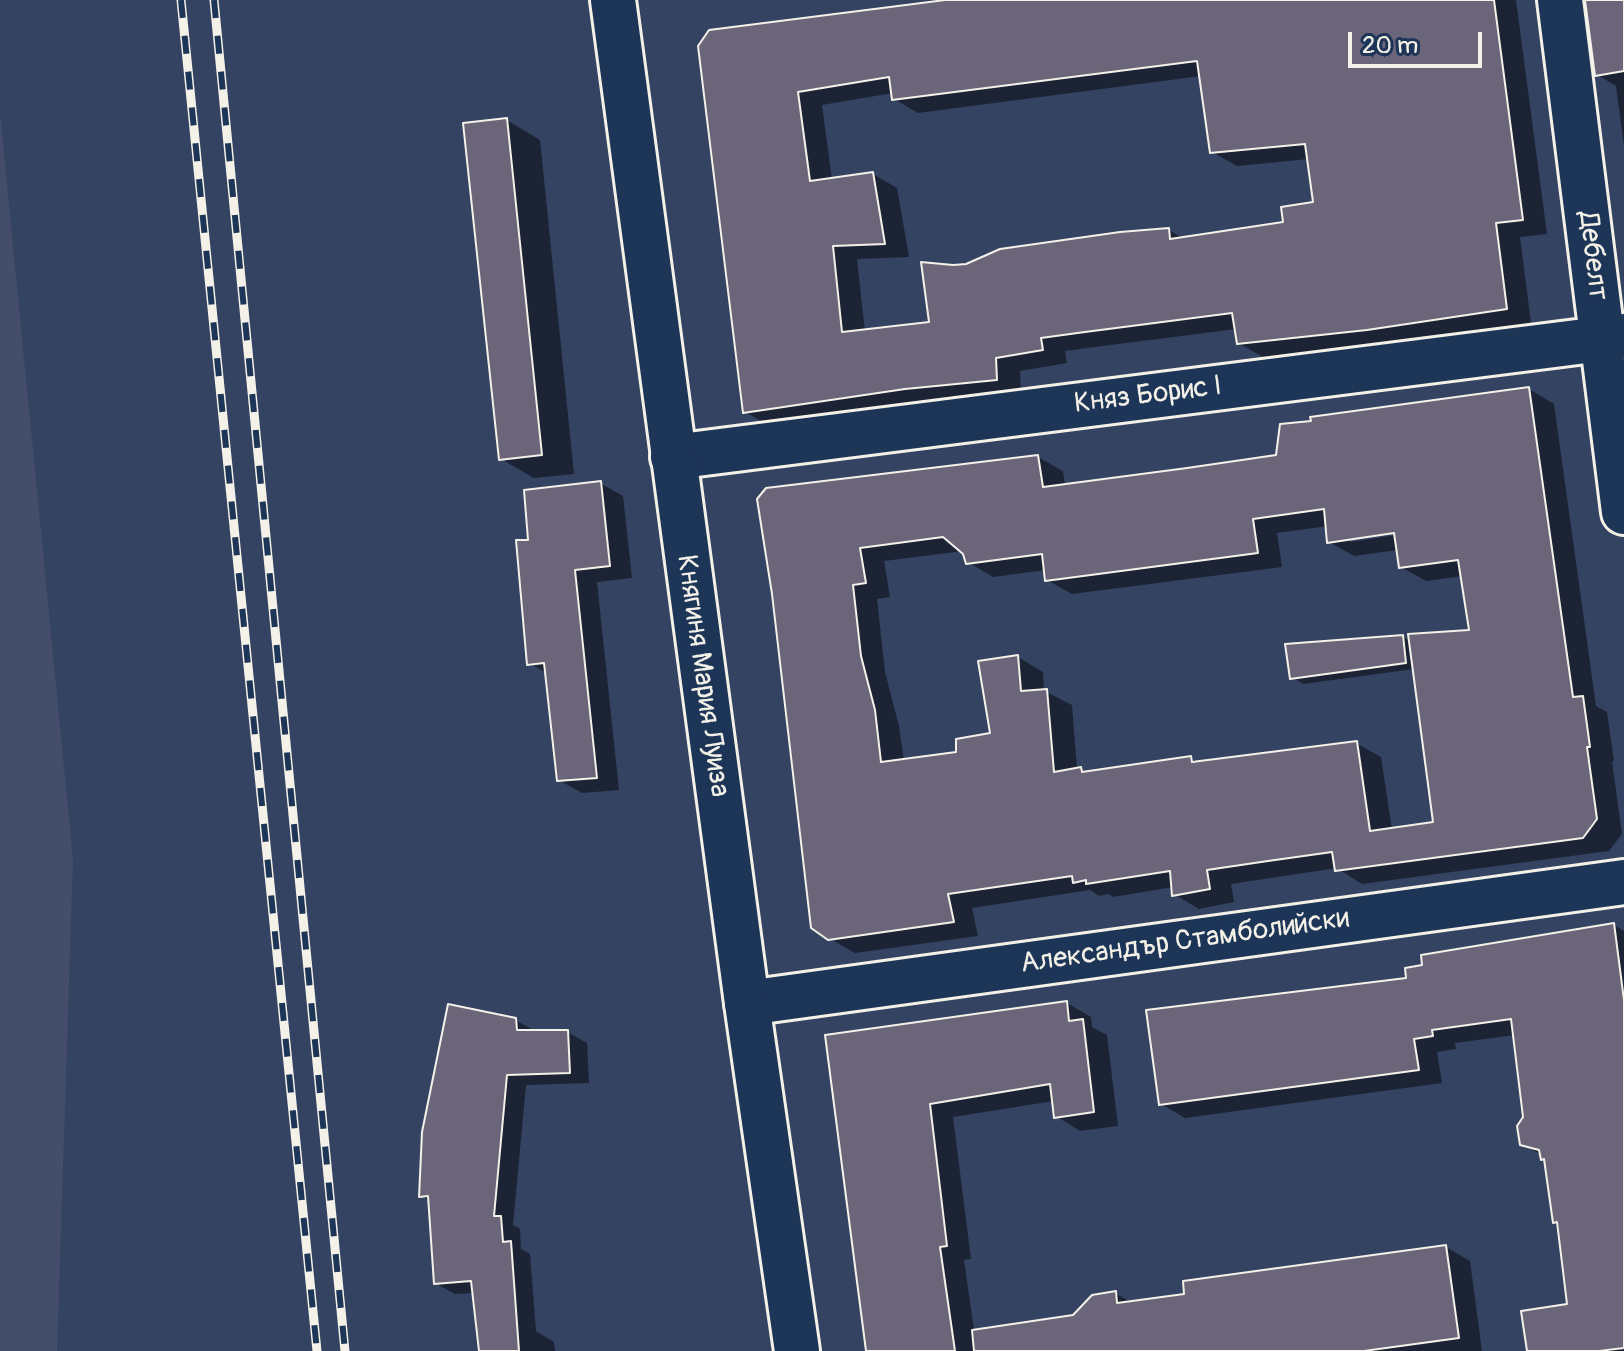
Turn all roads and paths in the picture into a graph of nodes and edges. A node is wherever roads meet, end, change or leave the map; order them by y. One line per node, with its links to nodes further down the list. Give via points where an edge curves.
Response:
1 (613, 0): 4 (street, Княгиня Мария Луиза)
2 (1560, 0): 3 (street, Дебелт)
3 (1613, 337): 4 (street, Княз Борис I); 5 (street, Дебелт)
4 (673, 457): 7 (street, Княгиня Мария Луиза)
5 (1624, 512)
6 (1624, 882): 7 (street, Александър Стамболийски)
7 (747, 1003): 8 (street, Княгиня Мария Луиза)
8 (797, 1351)

